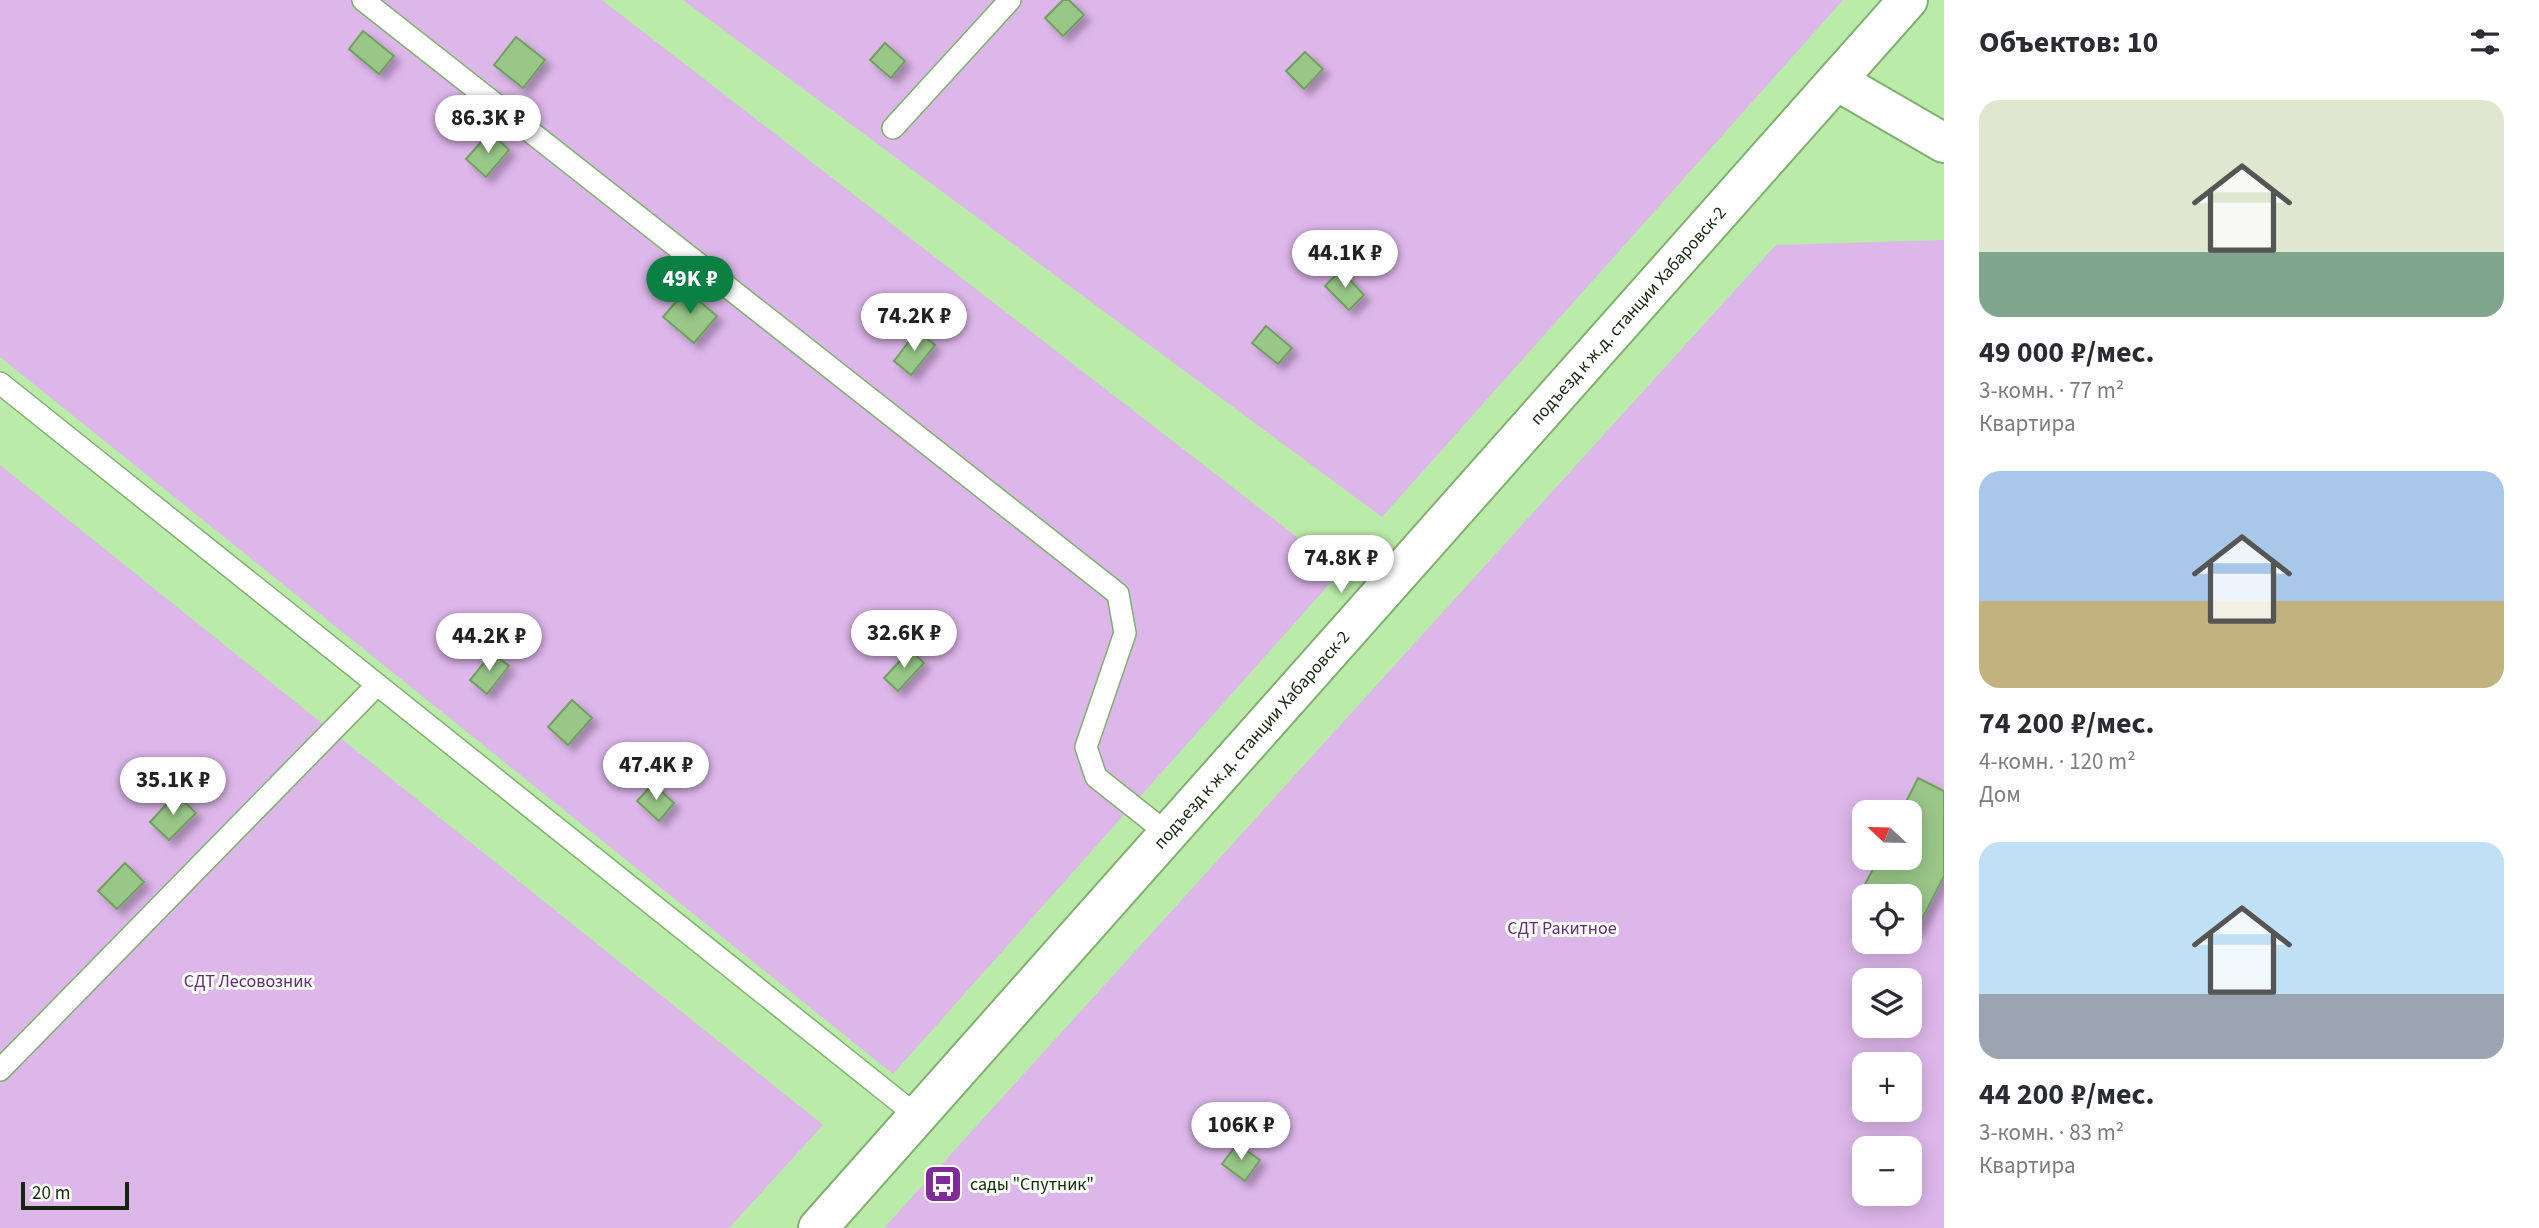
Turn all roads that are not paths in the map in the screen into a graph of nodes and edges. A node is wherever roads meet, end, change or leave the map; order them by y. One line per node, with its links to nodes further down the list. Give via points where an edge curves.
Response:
1 (363, 0): 9 (lane, via 1118,594 1125,634 1086,747 1096,778)
2 (1010, 0): 5 (lane)
3 (1908, 0): 4 (street, подъезд к ж.д. станции Хабаровск-2)
4 (1837, 81): 6 (street); 9 (street, подъезд к ж.д. станции Хабаровск-2)
5 (893, 128)
6 (1944, 144)
7 (3, 391): 8 (lane)
8 (377, 685): 10 (lane); 11 (lane)
9 (1168, 834): 11 (street, подъезд к ж.д. станции Хабаровск-2)
10 (0, 1070)
11 (917, 1116): 12 (street, подъезд к ж.д. станции Хабаровск-2)
12 (818, 1228)

